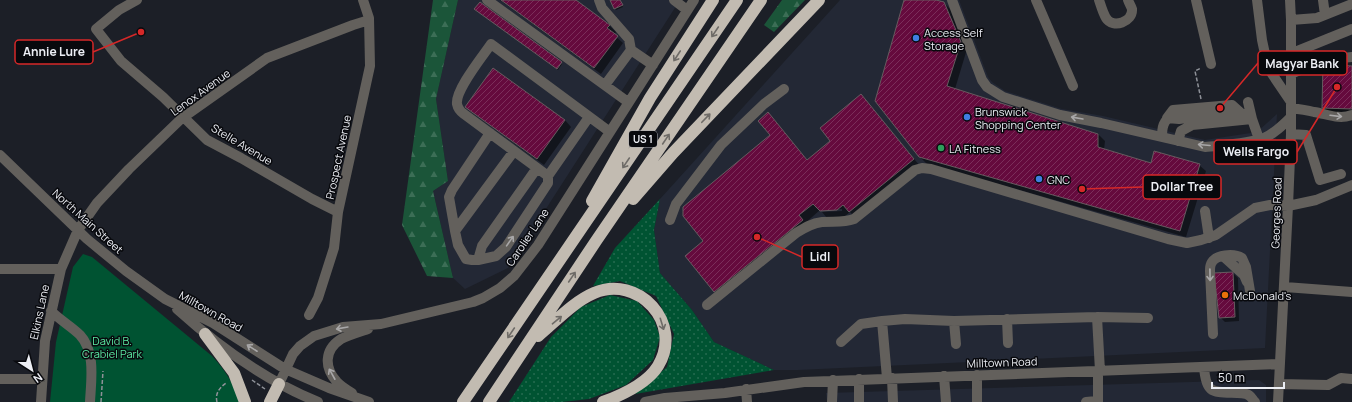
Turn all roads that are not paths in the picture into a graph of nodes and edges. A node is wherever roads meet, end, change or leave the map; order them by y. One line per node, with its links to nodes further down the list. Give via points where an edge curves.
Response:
1 (137, 0): 42 (street, Stelle Avenue, via 119,10 96,29 121,61)
2 (364, 0): 24 (street, Prospect Avenue)
3 (488, 0): 34 (street)
4 (592, 0): 20 (street)
5 (674, 0): 22 (street)
6 (694, 0): 22 (street, Carolier Lane)
7 (713, 0): 69 (highway, one-way to 69, via 650,98)
8 (737, 0): 69 (highway, US 1, one-way to 69)
9 (761, 0): 65 (highway, US 1, one-way to 9)
10 (819, 0): 27 (highway)
11 (830, 0): 27 (highway)
12 (952, 0): 49 (street, one-way to 12, via 1060,115 1003,97 987,87 982,80)
13 (1036, 0): 35 (street)
14 (1099, 0): 15 (street, via 1108,21 1117,24 1127,19 1131,13)
15 (1128, 0)
16 (1196, 0): 31 (street)
17 (1256, 0): 39 (street, via 1268,68)
18 (1290, 0): 25 (street, Georges Road)
19 (1323, 0): 23 (street)
20 (601, 4): 28 (street, via 629,39)
21 (1352, 4): 23 (street)
22 (687, 10): 32 (street, Carolier Lane)
23 (1325, 15): 25 (street)
24 (369, 20): 42 (street, Lenox Avenue, via 267,58); 60 (street, Prospect Avenue, via 370,66)
25 (1291, 20): 29 (street, Georges Road)
26 (1352, 29): 29 (street)
27 (787, 33): 65 (highway, one-way to 27, via 673,153)
28 (631, 50): 32 (street); 34 (street)
29 (1290, 54): 33 (street, Georges Road)
30 (1352, 57): 33 (street, via 1324,60)
31 (1211, 64)
32 (652, 65): 37 (street, Carolier Lane)
33 (1291, 74): 39 (street, Georges Road)
34 (605, 85): 37 (street)
35 (1073, 86)
36 (784, 89): 61 (street, via 764,104 721,145 676,204)
37 (628, 102): 46 (street, Carolier Lane)
38 (1248, 102): 45 (street)
39 (1291, 109): 41 (street, one-way to 41, via 1335,117); 48 (street, Georges Road); 50 (street, via 1276,131)
40 (1242, 114): 44 (street, via 1232,109 1174,115); 44 (street, via 1232,105 1173,110); 45 (street)
41 (1352, 115)
42 (184, 117): 60 (street, Stelle Avenue, via 207,140); 62 (street, Lenox Avenue, via 105,194)
43 (589, 117): 46 (street); 47 (street, via 492,44 463,84 457,104 464,114); 56 (street)
44 (1167, 118): 49 (street, via 1162,126)
45 (1252, 119): 50 (street); 51 (street, via 1192,125 1181,131)
46 (610, 132): 82 (street, Carolier Lane, via 526,262 507,283 473,302)
47 (490, 133): 52 (street); 63 (street, via 449,196)
48 (1291, 134): 55 (street, via 1306,135 1320,180); 58 (street, Georges Road)
49 (1162, 137): 51 (street)
50 (1259, 139): 51 (street, one-way to 51, via 1205,147)
51 (1178, 141)
52 (514, 151): 54 (street); 63 (street)
53 (0, 155): 62 (street, North Main Street)
54 (537, 168): 56 (street); 66 (street, via 482,246)
55 (1341, 174)
56 (548, 176): 66 (street, one-way to 56, via 496,256 506,247 548,183)
57 (1352, 185): 58 (street, via 1316,200)
58 (1288, 206): 64 (street, via 1270,205 1255,208); 70 (street, Georges Road)
59 (1206, 211): 64 (street)
60 (338, 212): 76 (street, Prospect Avenue, via 334,248 318,298)
61 (670, 220)
62 (78, 230): 68 (street, Elkins Lane); 73 (street, North Main Street, via 126,271)
63 (455, 231): 66 (street, via 458,245 466,259)
64 (1209, 238): 74 (street, via 1187,243 1168,239 922,168 915,170 854,219 847,222 809,225 796,233)
65 (596, 241): 87 (highway, US 1, one-way to 65)
66 (478, 260)
67 (0, 269): 68 (street)
68 (61, 269): 75 (street, Elkins Lane)
69 (548, 277): 112 (highway, US 1, one-way to 112)
70 (1285, 287): 72 (street); 89 (street, Georges Road)
71 (1250, 291): 84 (street, one-way to 84, via 1242,258 1233,254 1223,256 1211,264)
72 (1352, 292)
73 (165, 299): 83 (street, Milltown Road); 91 (street, Milltown Road, one-way to 73, via 213,323)
74 (707, 304)
75 (51, 311): 97 (street, Elkins Lane, via 43,354); 109 (street, via 80,335 87,348 91,365)
76 (309, 315)
77 (1097, 317): 78 (street); 79 (street); 92 (street)
78 (1148, 318)
79 (1008, 319): 81 (street); 86 (street)
80 (882, 321): 81 (street); 85 (street, via 861,324); 95 (street)
81 (954, 321): 88 (street)
82 (381, 324): 91 (street, Carolier Lane, one-way to 91, via 343,327 314,336 296,350); 106 (street, one-way to 82, via 335,379 328,367 327,358 340,340)
83 (205, 334): 101 (street, Milltown Road, via 231,354); 110 (highway, via 234,373)
84 (1213, 334)
85 (841, 342)
86 (1008, 343)
87 (527, 344): 113 (highway, US 1); 114 (highway, one-way to 114, via 572,307 594,293 616,289 632,292 645,299 662,321 666,342 662,358 653,372 641,383)
88 (956, 344)
89 (1280, 364): 90 (street, Milltown Road); 102 (street, Georges Road)
90 (1204, 367): 92 (street, Milltown Road); 124 (street, via 1205,381 1211,389 1217,392 1246,394)
91 (286, 368): 101 (street, Carolier Lane); 106 (street, Milltown Road)
92 (1099, 371): 93 (street, Milltown Road); 107 (street)
93 (977, 375): 94 (street, Milltown Road); 122 (street)
94 (944, 376): 95 (street, Milltown Road); 121 (street)
95 (890, 378): 100 (street, Milltown Road); 120 (street)
96 (0, 379): 97 (street)
97 (42, 379): 108 (street, Elkins Lane)
98 (1352, 379): 102 (street, via 1341,378 1328,385)
99 (833, 380): 100 (street, Milltown Road); 103 (street, Milltown Road); 118 (street)
100 (859, 380): 119 (street)
101 (279, 384): 105 (highway); 111 (street, Milltown Road)
102 (1279, 384): 125 (street, Georges Road)
103 (746, 389): 104 (street, Milltown Road); 117 (street)
104 (725, 393): 115 (street, Milltown Road); 116 (street, Milltown Road)
105 (269, 397)
106 (365, 401)
107 (1097, 401): 123 (street)
108 (41, 402)
109 (90, 402)
110 (245, 402)
111 (318, 402)
112 (463, 402)
113 (489, 402)
114 (603, 402)
115 (644, 402)
116 (695, 402)
117 (747, 402)
118 (832, 402)
119 (859, 402)
120 (893, 402)
121 (946, 402)
122 (977, 402)
123 (1086, 402)
124 (1255, 402)
125 (1278, 402)

